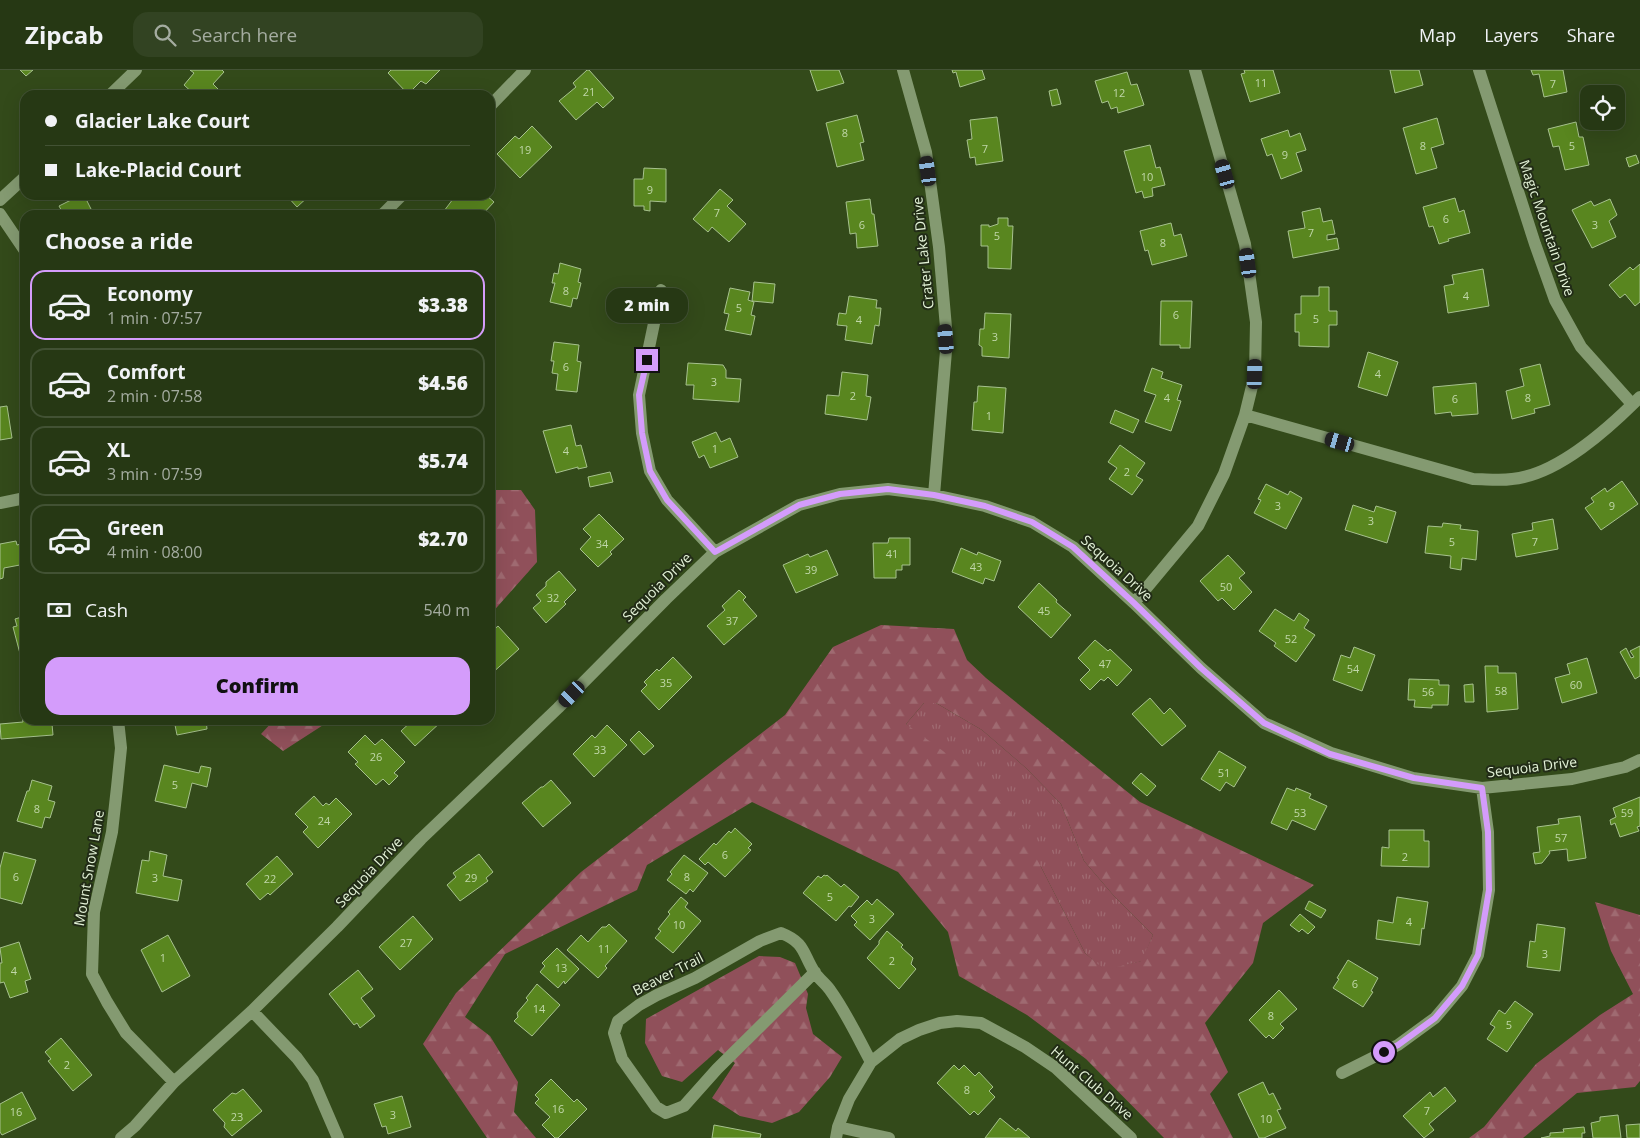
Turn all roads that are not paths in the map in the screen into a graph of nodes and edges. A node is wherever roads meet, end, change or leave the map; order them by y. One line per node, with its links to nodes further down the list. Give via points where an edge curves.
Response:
1 (136, 70): 6 (street)
2 (525, 70): 7 (street)
3 (903, 70): 17 (street, Crater Lake Drive, via 926,152 939,247 946,339)
4 (1195, 70): 16 (street, via 1245,244 1256,322 1255,374)
5 (1478, 70): 15 (street, Magic Mountain Drive, via 1555,300 1581,348)
6 (115, 90)
7 (495, 101)
8 (20, 182): 9 (street)
9 (0, 200)
10 (397, 200): 11 (street)
11 (387, 210)
12 (0, 214): 13 (street)
13 (20, 244)
14 (662, 290): 20 (street, via 639,395 642,433 650,471 667,500)
15 (1636, 400): 16 (street, via 1593,441 1537,473 1513,480 1473,479)
16 (1245, 415): 21 (street, via 1224,474 1198,526)
17 (934, 495): 20 (street, Sequoia Drive, via 888,489 832,496 799,505); 21 (street, Sequoia Drive, via 985,506 1032,522 1073,547)
18 (20, 499): 19 (street)
19 (0, 503)
20 (715, 552): 26 (street, Sequoia Drive, via 421,839)
21 (1134, 603): 24 (street, Sequoia Drive, via 1264,723 1330,754 1414,778)
22 (119, 725): 29 (street, Mount Snow Lane, via 121,748 118,787 112,832 94,912 92,974 126,1033)
23 (1640, 760): 24 (street, Sequoia Drive, via 1625,767 1572,779)
24 (1482, 788): 28 (street, via 1488,832 1489,890 1478,955 1462,986 1435,1018 1398,1045)
25 (815, 972): 25 (street, Beaver Trail, via 798,943 781,933 773,935 633,1009 618,1021 614,1033 617,1046 630,1072 656,1107 666,1113 676,1110 684,1106); 27 (street, via 830,990)
26 (252, 1011): 29 (street, Sequoia Drive); 32 (street, via 297,1058 313,1080)
27 (871, 1062): 30 (street, Hunt Club Drive, via 849,1099); 34 (street, Hunt Club Drive, via 900,1039 918,1030 957,1021 981,1023 1056,1068)
28 (1342, 1073)
29 (174, 1082): 31 (street, Sequoia Drive)
30 (837, 1133): 33 (street)
31 (121, 1138)
32 (338, 1138)
33 (889, 1138)
34 (1131, 1138)

